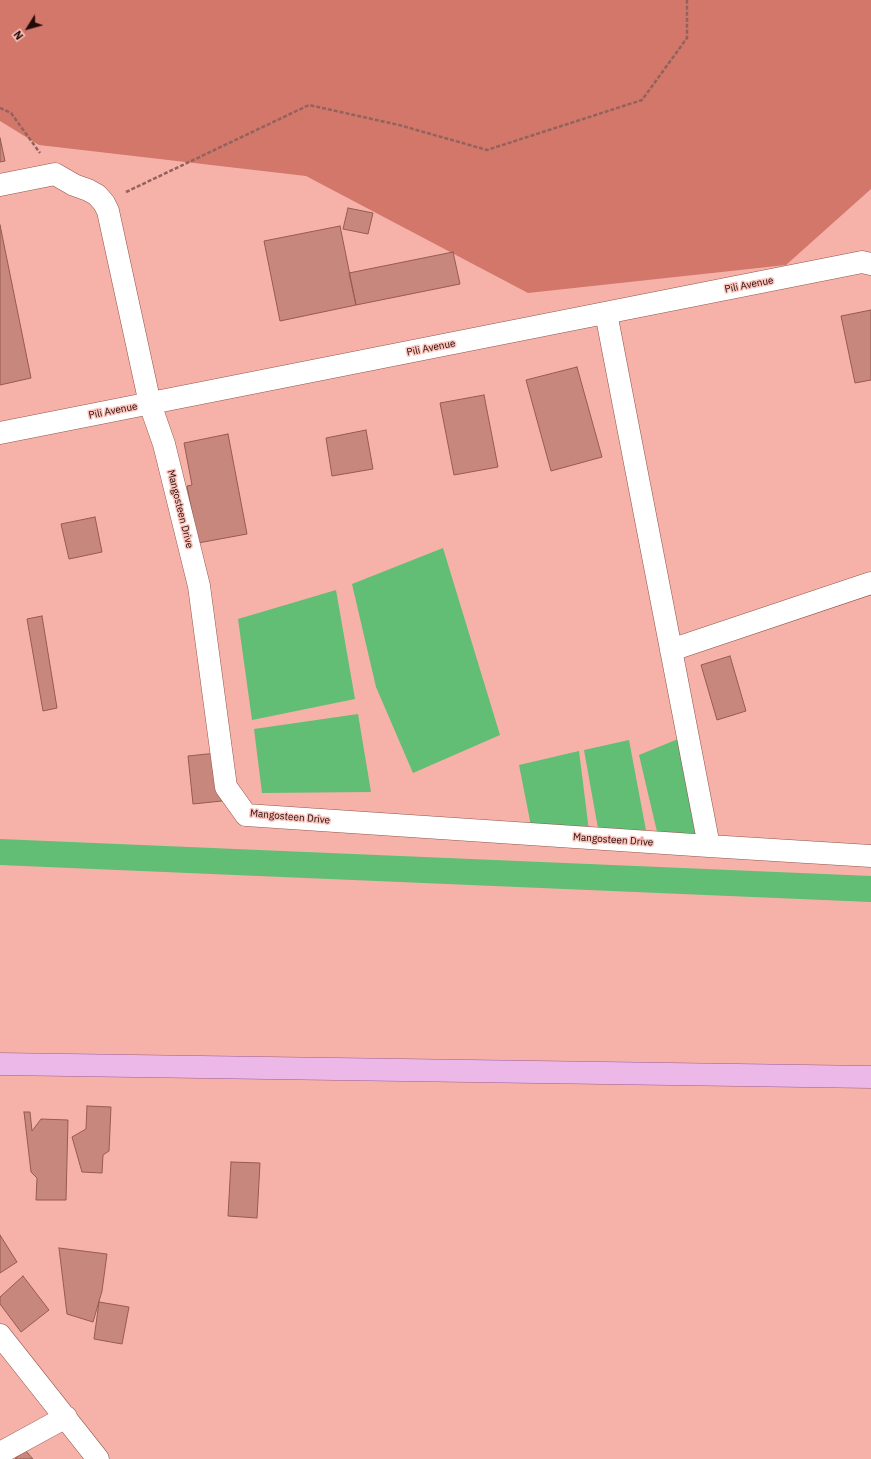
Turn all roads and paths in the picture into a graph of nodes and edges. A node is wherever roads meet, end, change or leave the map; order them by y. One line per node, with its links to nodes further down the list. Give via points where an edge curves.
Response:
1 (687, 0): 5 (path, via 688,38 642,100 487,150 399,125 309,105)
2 (0, 108): 3 (path, via 11,113)
3 (55, 174): 4 (street); 5 (street, via 97,195)
4 (0, 185)
5 (104, 203): 8 (street, via 108,211)
6 (868, 259): 7 (street, Pili Avenue)
7 (606, 313): 8 (street, Pili Avenue); 11 (street)
8 (150, 404): 9 (street, Pili Avenue); 12 (street, Mangosteen Drive, via 164,444 199,586 226,787 246,815)
9 (0, 433)
10 (871, 583): 11 (street)
11 (671, 650): 12 (street)
12 (709, 846): 13 (street)
13 (871, 856)
14 (0, 1064): 15 (main road)
15 (871, 1077)
16 (0, 1335): 17 (street)
17 (66, 1417): 18 (street); 19 (street)
18 (0, 1453)
19 (98, 1459)

